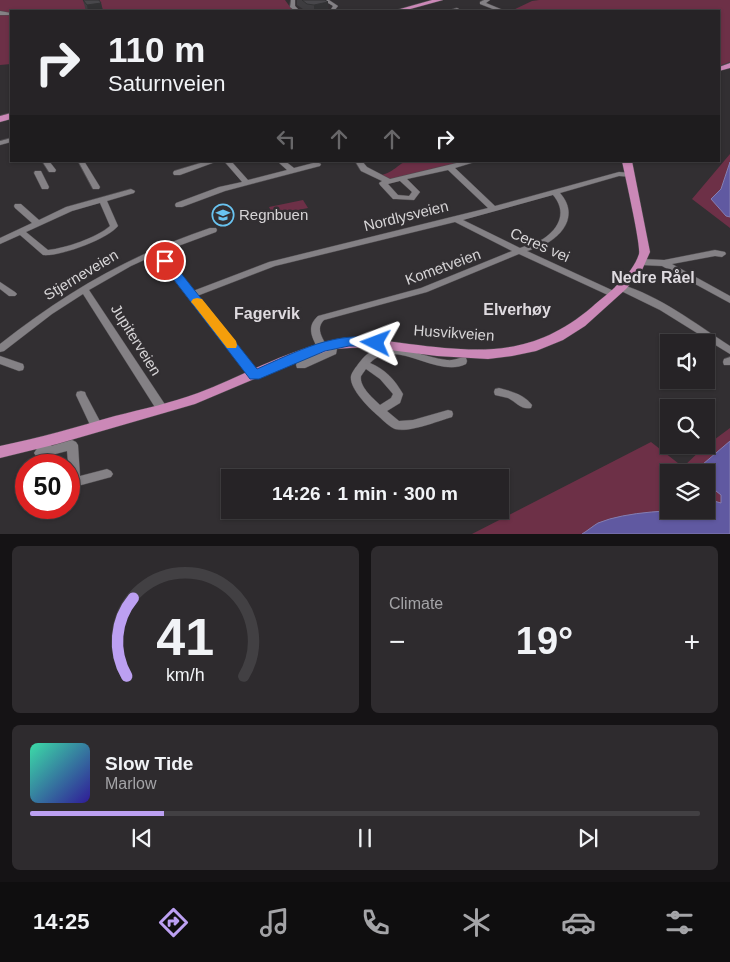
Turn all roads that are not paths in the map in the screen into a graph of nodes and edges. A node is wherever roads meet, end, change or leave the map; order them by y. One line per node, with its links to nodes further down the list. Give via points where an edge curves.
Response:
1 (326, 0): 7 (street, via 336,6)
2 (440, 0): 8 (main road)
3 (488, 0): 4 (street)
4 (482, 3): 5 (street); 10 (street)
5 (475, 4)
6 (457, 9): 9 (street)
7 (333, 10)
8 (400, 10)
9 (454, 10)
10 (500, 10)
11 (46, 162): 21 (street)
12 (81, 162): 30 (street)
13 (212, 162): 24 (street)
14 (228, 162): 28 (street)
15 (281, 162): 22 (street)
16 (359, 162): 27 (street, via 364,169)
17 (470, 162): 20 (street)
18 (627, 162): 25 (main road)
19 (317, 164): 22 (street)
20 (450, 167): 26 (street); 36 (street)
21 (52, 170)
22 (293, 170): 28 (street)
23 (38, 173): 29 (street)
24 (177, 173)
25 (630, 175): 32 (street, Nordlysveien, via 619,174); 45 (main road, via 645,245)
26 (402, 178): 27 (street); 27 (street, via 416,192 411,198 396,197 384,185)
27 (389, 181)
28 (246, 182): 34 (street)
29 (45, 187)
30 (96, 187)
31 (131, 191): 33 (street)
32 (555, 192): 36 (street, Nordlysveien); 43 (street, Kometveien, via 564,205 564,223 545,242)
33 (102, 199): 38 (street); 40 (street, via 114,226 107,233 46,253)
34 (179, 205)
35 (18, 206): 38 (street)
36 (493, 208): 37 (street, Nordlysveien)
37 (456, 219): 43 (street, Ceres vei, via 510,248); 51 (street, Nordlysveien, via 272,264)
38 (37, 222): 40 (street)
39 (213, 230): 42 (street, Stjerneveien)
40 (20, 231): 41 (street)
41 (0, 241)
42 (157, 251): 48 (street, Stjerneveien); 51 (street)
43 (522, 251): 49 (street, Ceres vei); 54 (street, Kometveien, via 424,290 322,318 314,328)
44 (722, 254): 46 (street, via 718,252)
45 (642, 262): 46 (street); 49 (main road, Husvikveien)
46 (664, 263): 52 (street)
47 (0, 285): 50 (street)
48 (84, 289): 55 (street, Stjerneveien, via 50,310); 66 (street, Jupiterveien)
49 (617, 290): 53 (street, Ceres vei, via 659,305); 54 (main road, Husvikveien, via 591,316 568,332 515,352 479,355 362,342)
50 (12, 294)
51 (192, 295): 62 (street)
52 (730, 300)
53 (703, 333): 56 (street, Ceres vei)
54 (328, 346): 60 (street, via 332,352); 62 (main road, Husvikveien)
55 (0, 349)
56 (730, 351)
57 (0, 360): 61 (street)
58 (462, 362): 59 (street, via 448,364 383,351 372,355)
59 (364, 364): 67 (street, via 356,377 356,386); 67 (street, via 390,383 398,394 396,400)
60 (301, 365)
61 (19, 367)
62 (254, 375): 66 (main road, Husvikveien)
63 (499, 392): 65 (street, via 511,395)
64 (81, 395): 69 (street)
65 (526, 405)
66 (162, 409): 69 (main road, Husvikveien)
67 (381, 410): 68 (street, via 402,426)
68 (448, 414)
69 (98, 427): 70 (main road, Husvikveien)
70 (48, 440): 71 (main road, Husvikveien); 72 (street, via 40,454 72,445 74,482)
71 (0, 452)
72 (107, 474)

